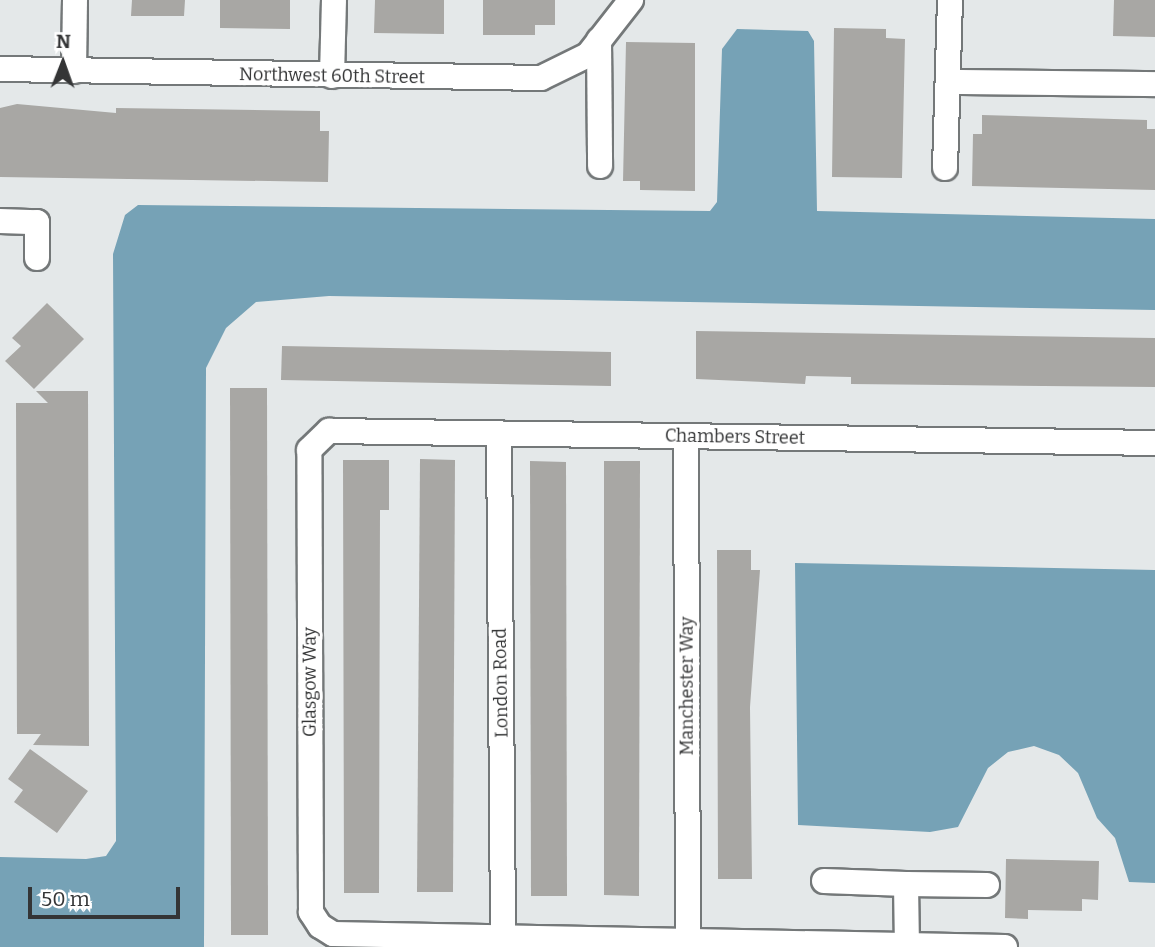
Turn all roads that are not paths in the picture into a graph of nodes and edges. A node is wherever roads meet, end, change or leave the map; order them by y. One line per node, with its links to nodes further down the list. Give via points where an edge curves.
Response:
1 (75, 0): 7 (street)
2 (334, 0): 8 (street)
3 (631, 0): 5 (street, Northwest 60th Street)
4 (950, 0): 9 (street)
5 (599, 40): 8 (street, Northwest 60th Street, via 588,55 541,78); 11 (street)
6 (0, 69): 7 (street, Northwest 60th Street)
7 (74, 71): 8 (street, Northwest 60th Street)
8 (332, 76)
9 (950, 82): 10 (street); 12 (street)
10 (1155, 84)
11 (600, 166)
12 (945, 168)
13 (0, 221): 14 (street, via 37,222)
14 (37, 258)
15 (499, 433): 16 (street, Chambers Street); 17 (street, Chambers Street, via 329,431); 22 (street, London Road)
16 (686, 436): 18 (street, Chambers Street); 23 (street, Manchester Way)
17 (316, 438): 22 (street, Glasgow Way, via 309,450 310,899 320,926 333,934)
18 (1155, 443)
19 (824, 881): 20 (street)
20 (906, 884): 21 (street); 24 (street)
21 (987, 885)
22 (503, 933): 23 (street)
23 (688, 937): 24 (street)
24 (907, 947): 25 (street)
25 (1005, 947)

